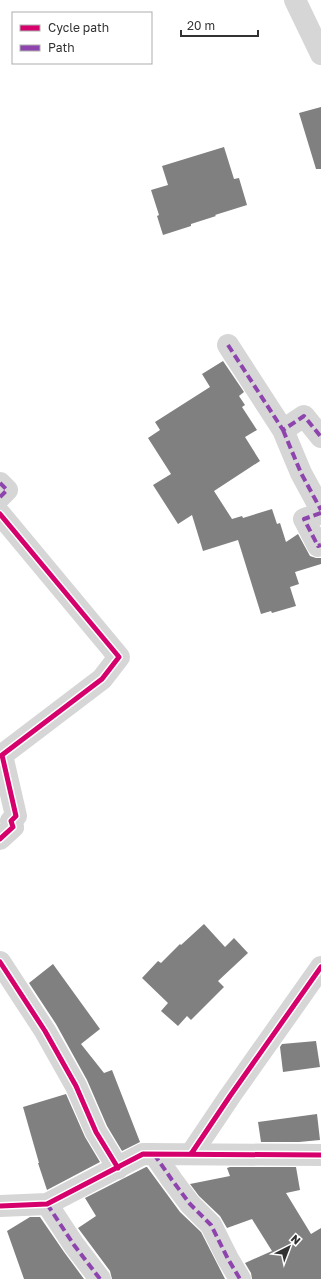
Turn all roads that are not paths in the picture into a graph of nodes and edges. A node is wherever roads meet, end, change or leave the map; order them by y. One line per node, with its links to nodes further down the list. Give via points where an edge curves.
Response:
1 (295, 0): 2 (street)
2 (321, 54)
3 (228, 345): 4 (street)
4 (283, 430): 5 (street, via 304,416); 8 (street)
5 (321, 437)
6 (0, 483): 7 (street, via 7,490)
7 (0, 497)
8 (321, 512): 10 (street, via 304,519 318,546)
9 (0, 514): 11 (street, via 118,657 102,679 2,755 16,816 12,821 13,827)
10 (321, 545)
11 (0, 839)
12 (0, 962): 17 (street, via 45,1031 76,1086 96,1132)
13 (321, 967): 15 (street)
14 (154, 1154): 15 (street); 17 (street, via 143,1154); 21 (street, via 190,1204 211,1225)
15 (191, 1154): 16 (street)
16 (321, 1154)
17 (118, 1168): 18 (street)
18 (47, 1204): 19 (street); 20 (street)
19 (0, 1206)
20 (100, 1279)
21 (240, 1279)

